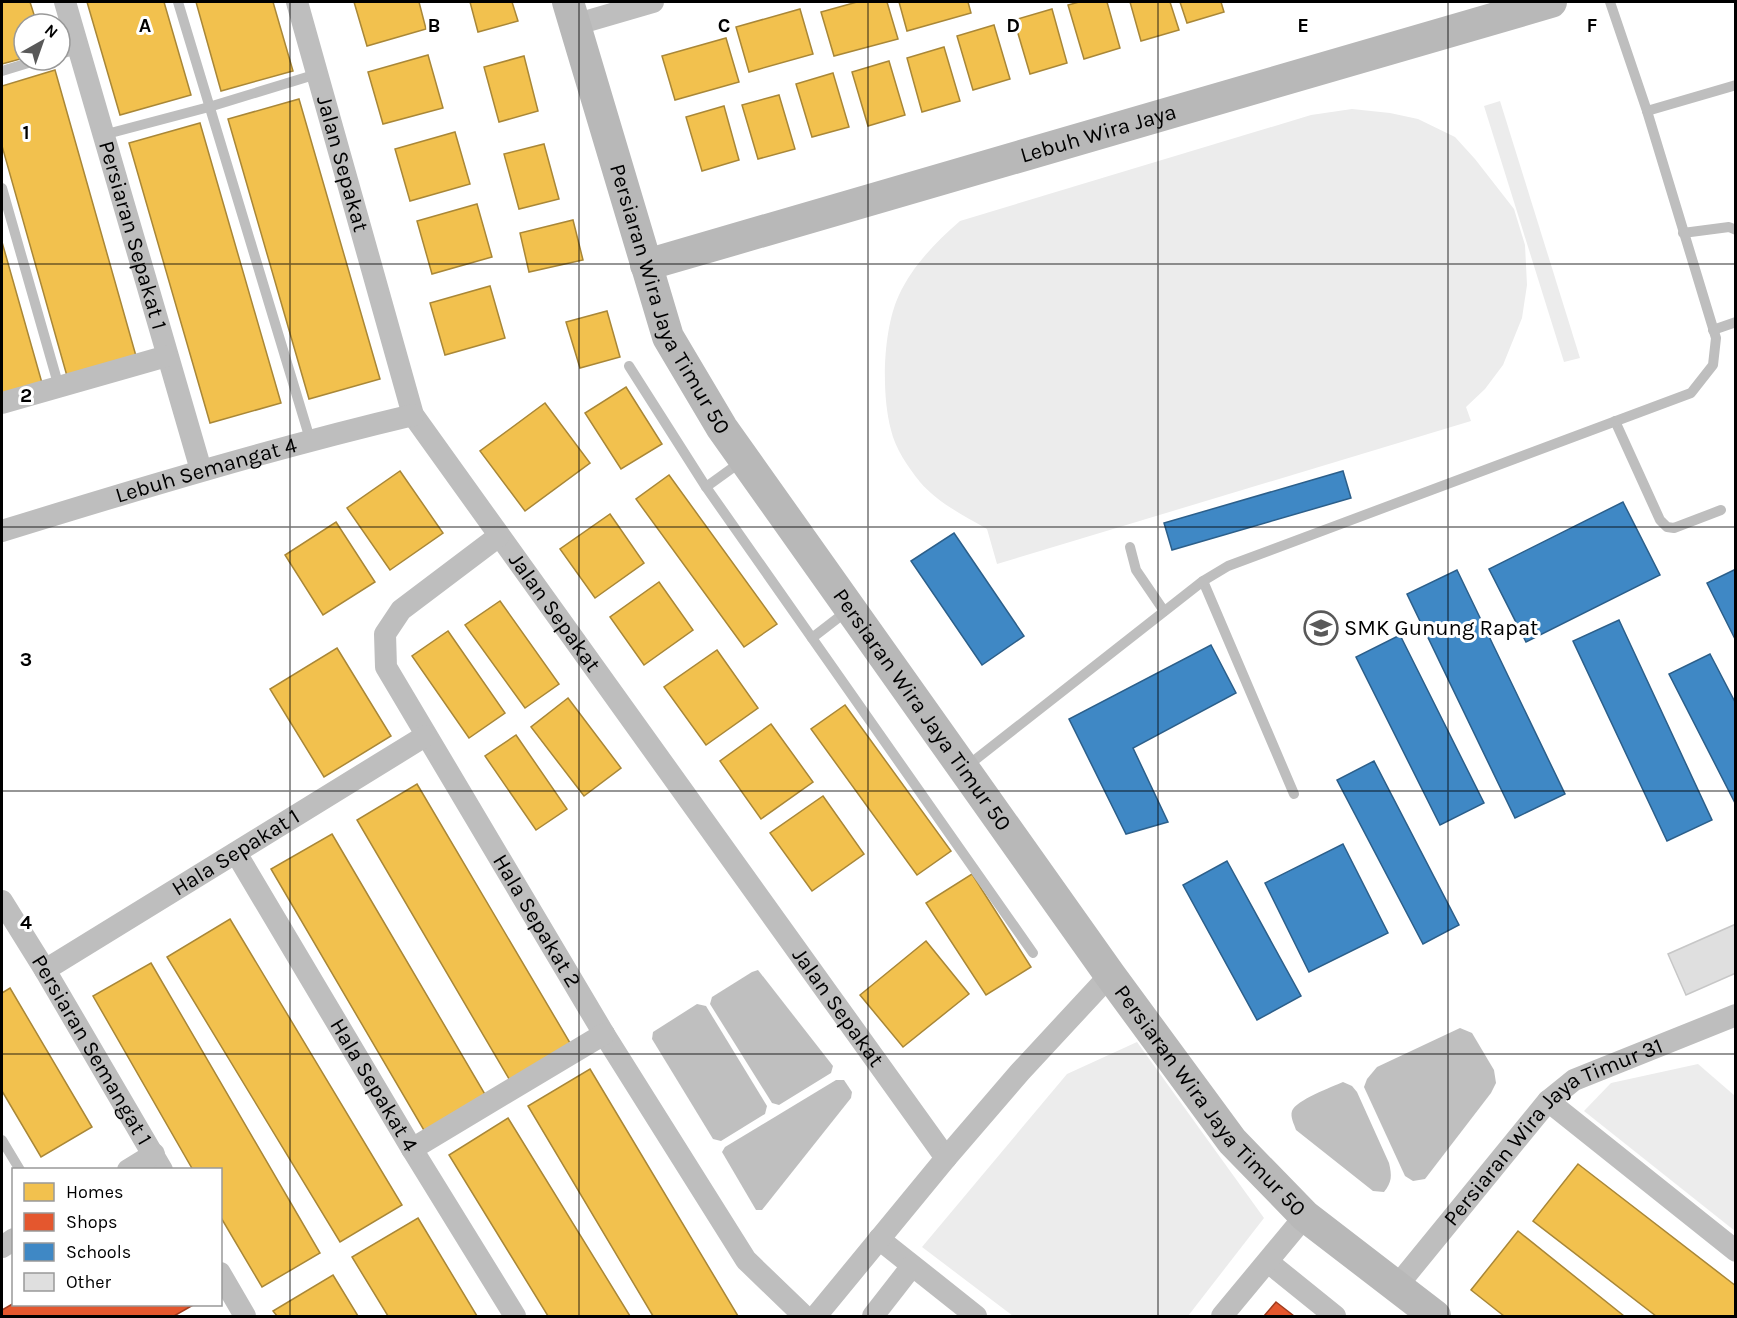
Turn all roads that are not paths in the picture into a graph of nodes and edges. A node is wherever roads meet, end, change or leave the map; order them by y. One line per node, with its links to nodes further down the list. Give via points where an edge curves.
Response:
1 (178, 2): 11 (lane)
2 (297, 2): 9 (street, Jalan Sepakat)
3 (654, 2): 7 (street)
4 (1551, 2): 6 (street, Lebuh Wira Jaya)
5 (1610, 2): 12 (lane)
6 (1516, 6): 17 (street, Lebuh Wira Jaya)
7 (571, 13): 17 (street, Persiaran Wira Jaya Timur 50)
8 (72, 58): 13 (street, Persiaran Sepakat 1)
9 (318, 74): 11 (lane); 24 (street, Jalan Sepakat)
10 (1736, 86): 12 (lane)
11 (209, 107): 13 (lane); 26 (lane)
12 (1647, 111): 16 (lane)
13 (103, 135): 20 (street, Persiaran Sepakat 1)
14 (2, 188): 22 (lane)
15 (1736, 230): 16 (lane, via 1730,227)
16 (1683, 232): 19 (lane)
17 (646, 265): 27 (street, Persiaran Wira Jaya Timur 50, via 668,337)
18 (1736, 322): 19 (lane)
19 (1713, 330): 25 (lane, via 1713,365 1691,393)
20 (167, 356): 22 (street); 28 (street, Persiaran Sepakat 1)
21 (629, 366): 29 (lane)
22 (59, 387): 23 (street)
23 (2, 403)
24 (413, 415): 26 (street, Lebuh Semangat 4); 32 (street, Jalan Sepakat)
25 (1615, 421): 30 (lane, via 1660,520 1667,527 1674,528); 34 (lane, via 1228,566)
26 (310, 440): 28 (street, Lebuh Semangat 4)
27 (744, 460): 29 (lane); 35 (street, Persiaran Wira Jaya Timur 50)
28 (201, 470): 31 (street, Lebuh Semangat 4)
29 (706, 487): 37 (lane)
30 (1721, 510)
31 (2, 531)
32 (499, 536): 38 (street, Hala Sepakat 2, via 401,610 385,634 386,667); 51 (street, Jalan Sepakat)
33 (1130, 547): 36 (lane, via 1136,570)
34 (1203, 581): 36 (lane); 40 (lane)
35 (850, 609): 37 (lane); 39 (street, Persiaran Wira Jaya Timur 50)
36 (1164, 611): 39 (lane)
37 (812, 638): 43 (lane)
38 (425, 736): 41 (street, Hala Sepakat 1); 47 (street, Hala Sepakat 2)
39 (964, 769): 45 (street, Persiaran Wira Jaya Timur 50)
40 (1294, 794)
41 (236, 853): 44 (street, Hala Sepakat 1); 50 (street, Hala Sepakat 4)
42 (2, 901): 44 (street, Persiaran Semangat 1)
43 (1033, 953)
44 (45, 970): 52 (street, Persiaran Semangat 1)
45 (1110, 975): 51 (street); 55 (street, Persiaran Wira Jaya Timur 50, via 1232,1141)
46 (1736, 1015): 48 (street, Persiaran Wira Jaya Timur 31, via 1574,1080)
47 (604, 1034): 50 (street); 64 (street, Hala Sepakat 2, via 746,1260)
48 (1548, 1101): 57 (street); 61 (street, Persiaran Wira Jaya Timur 31)
49 (2, 1140): 53 (lane)
50 (412, 1149): 63 (street, Hala Sepakat 4)
51 (946, 1158): 56 (street)
52 (158, 1162): 54 (street)
53 (19, 1168)
54 (136, 1168)
55 (1305, 1216): 58 (street); 61 (street, Persiaran Wira Jaya Timur 50)
56 (879, 1239): 59 (street); 65 (street)
57 (1736, 1251)
58 (1268, 1262): 68 (street); 69 (street)
59 (912, 1266): 66 (street); 67 (street)
60 (222, 1277): 62 (street)
61 (1397, 1286): 70 (street, Persiaran Wira Jaya Timur 50)
62 (245, 1317)
63 (515, 1317)
64 (804, 1317)
65 (816, 1317)
66 (873, 1317)
67 (976, 1317)
68 (1222, 1317)
69 (1335, 1317)
70 (1435, 1317)

